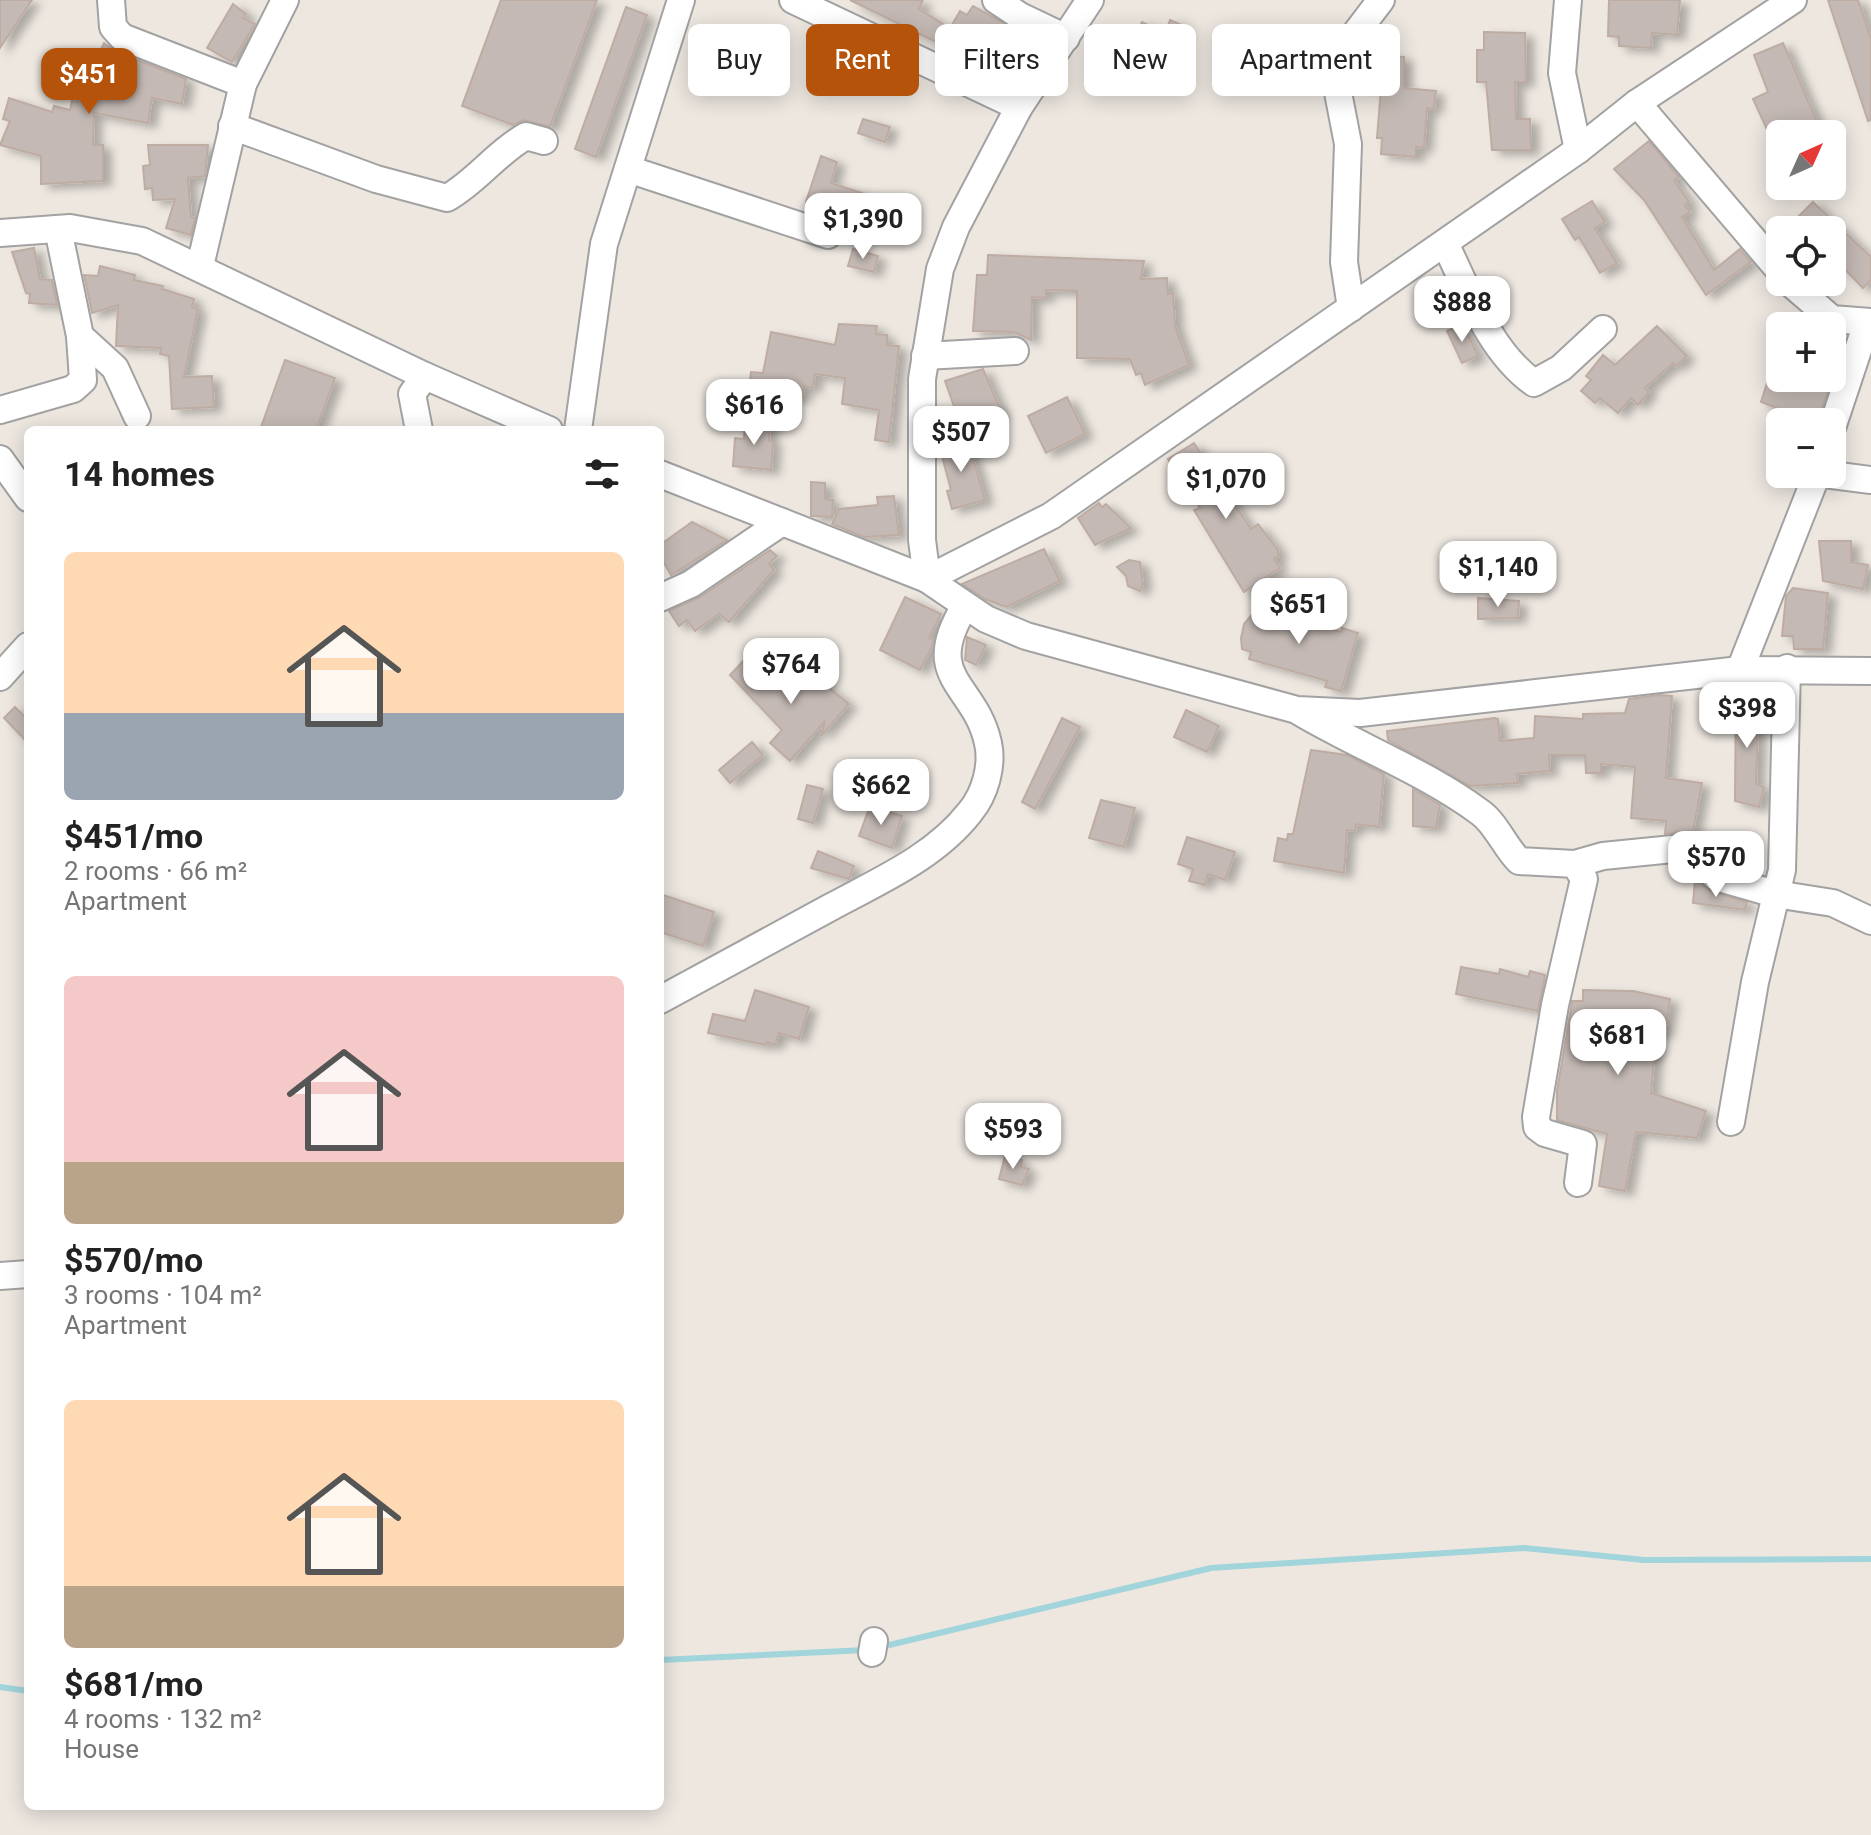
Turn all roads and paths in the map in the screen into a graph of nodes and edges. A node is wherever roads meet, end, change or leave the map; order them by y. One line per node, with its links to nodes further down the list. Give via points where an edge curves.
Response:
1 (111, 0): 12 (street, via 113,27 122,37)
2 (285, 0): 12 (street)
3 (681, 0): 19 (street)
4 (793, 0): 15 (street)
5 (996, 0): 10 (street)
6 (1090, 0): 11 (street)
7 (1381, 0): 27 (street, via 1346,46 1336,82 1348,144 1344,262)
8 (1568, 0): 18 (street, via 1562,73)
9 (1793, 0): 14 (street)
10 (1037, 24)
11 (1068, 35)
12 (243, 84): 16 (street)
13 (1026, 96): 15 (street)
14 (1637, 103): 18 (street); 24 (street)
15 (1019, 107): 32 (street, via 956,227 940,269)
16 (232, 126): 17 (street, via 376,179 447,198 482,175 513,143 526,136); 25 (street)
17 (544, 141)
18 (1578, 150): 23 (street)
19 (628, 169): 22 (street); 39 (street, via 604,244)
20 (58, 229): 21 (street); 25 (street, via 142,241); 30 (street)
21 (0, 233)
22 (828, 235)
23 (1445, 243): 27 (street); 29 (street, via 1514,369 1534,383 1561,368)
24 (1766, 255)
25 (200, 266): 33 (street)
26 (1805, 296): 28 (street, via 1832,319)
27 (1351, 308): 47 (street, via 1051,516)
28 (1869, 322): 34 (street)
29 (1603, 329)
30 (80, 336): 35 (street, via 83,380 73,389); 36 (street, via 115,368)
31 (1015, 351): 32 (street)
32 (925, 356): 47 (street, via 922,540)
33 (425, 376): 37 (street, via 412,394); 38 (street)
34 (1839, 408)
35 (0, 410)
36 (137, 416)
37 (418, 426)
38 (540, 426)
39 (579, 426)
40 (0, 459): 45 (street)
41 (664, 476): 46 (street)
42 (1846, 477): 43 (street)
43 (1871, 480)
44 (1812, 488): 52 (street)
45 (24, 492)
46 (782, 522): 47 (street); 48 (street, via 691,584)
47 (927, 579): 49 (street)
48 (664, 596)
49 (965, 606): 55 (street, via 1026,636); 59 (street, via 947,654 952,680 985,731 989,750 987,775 971,812 892,876)
50 (24, 650): 54 (street)
51 (1787, 668): 52 (street); 53 (street); 57 (street, via 1782,870)
52 (1740, 670): 55 (street, via 1360,713)
53 (1871, 671)
54 (0, 677)
55 (1297, 710): 56 (street, via 1484,815 1519,861)
56 (1575, 864): 57 (street, via 1603,856 1703,846 1710,856 1710,874); 61 (street, via 1584,879 1536,1117 1537,1127 1545,1133 1583,1144)
57 (1775, 894): 58 (street, via 1833,903); 60 (street)
58 (1871, 921)
59 (664, 998)
60 (1731, 1122)
61 (1578, 1183)
62 (24, 1274): 63 (street)
63 (0, 1276)

